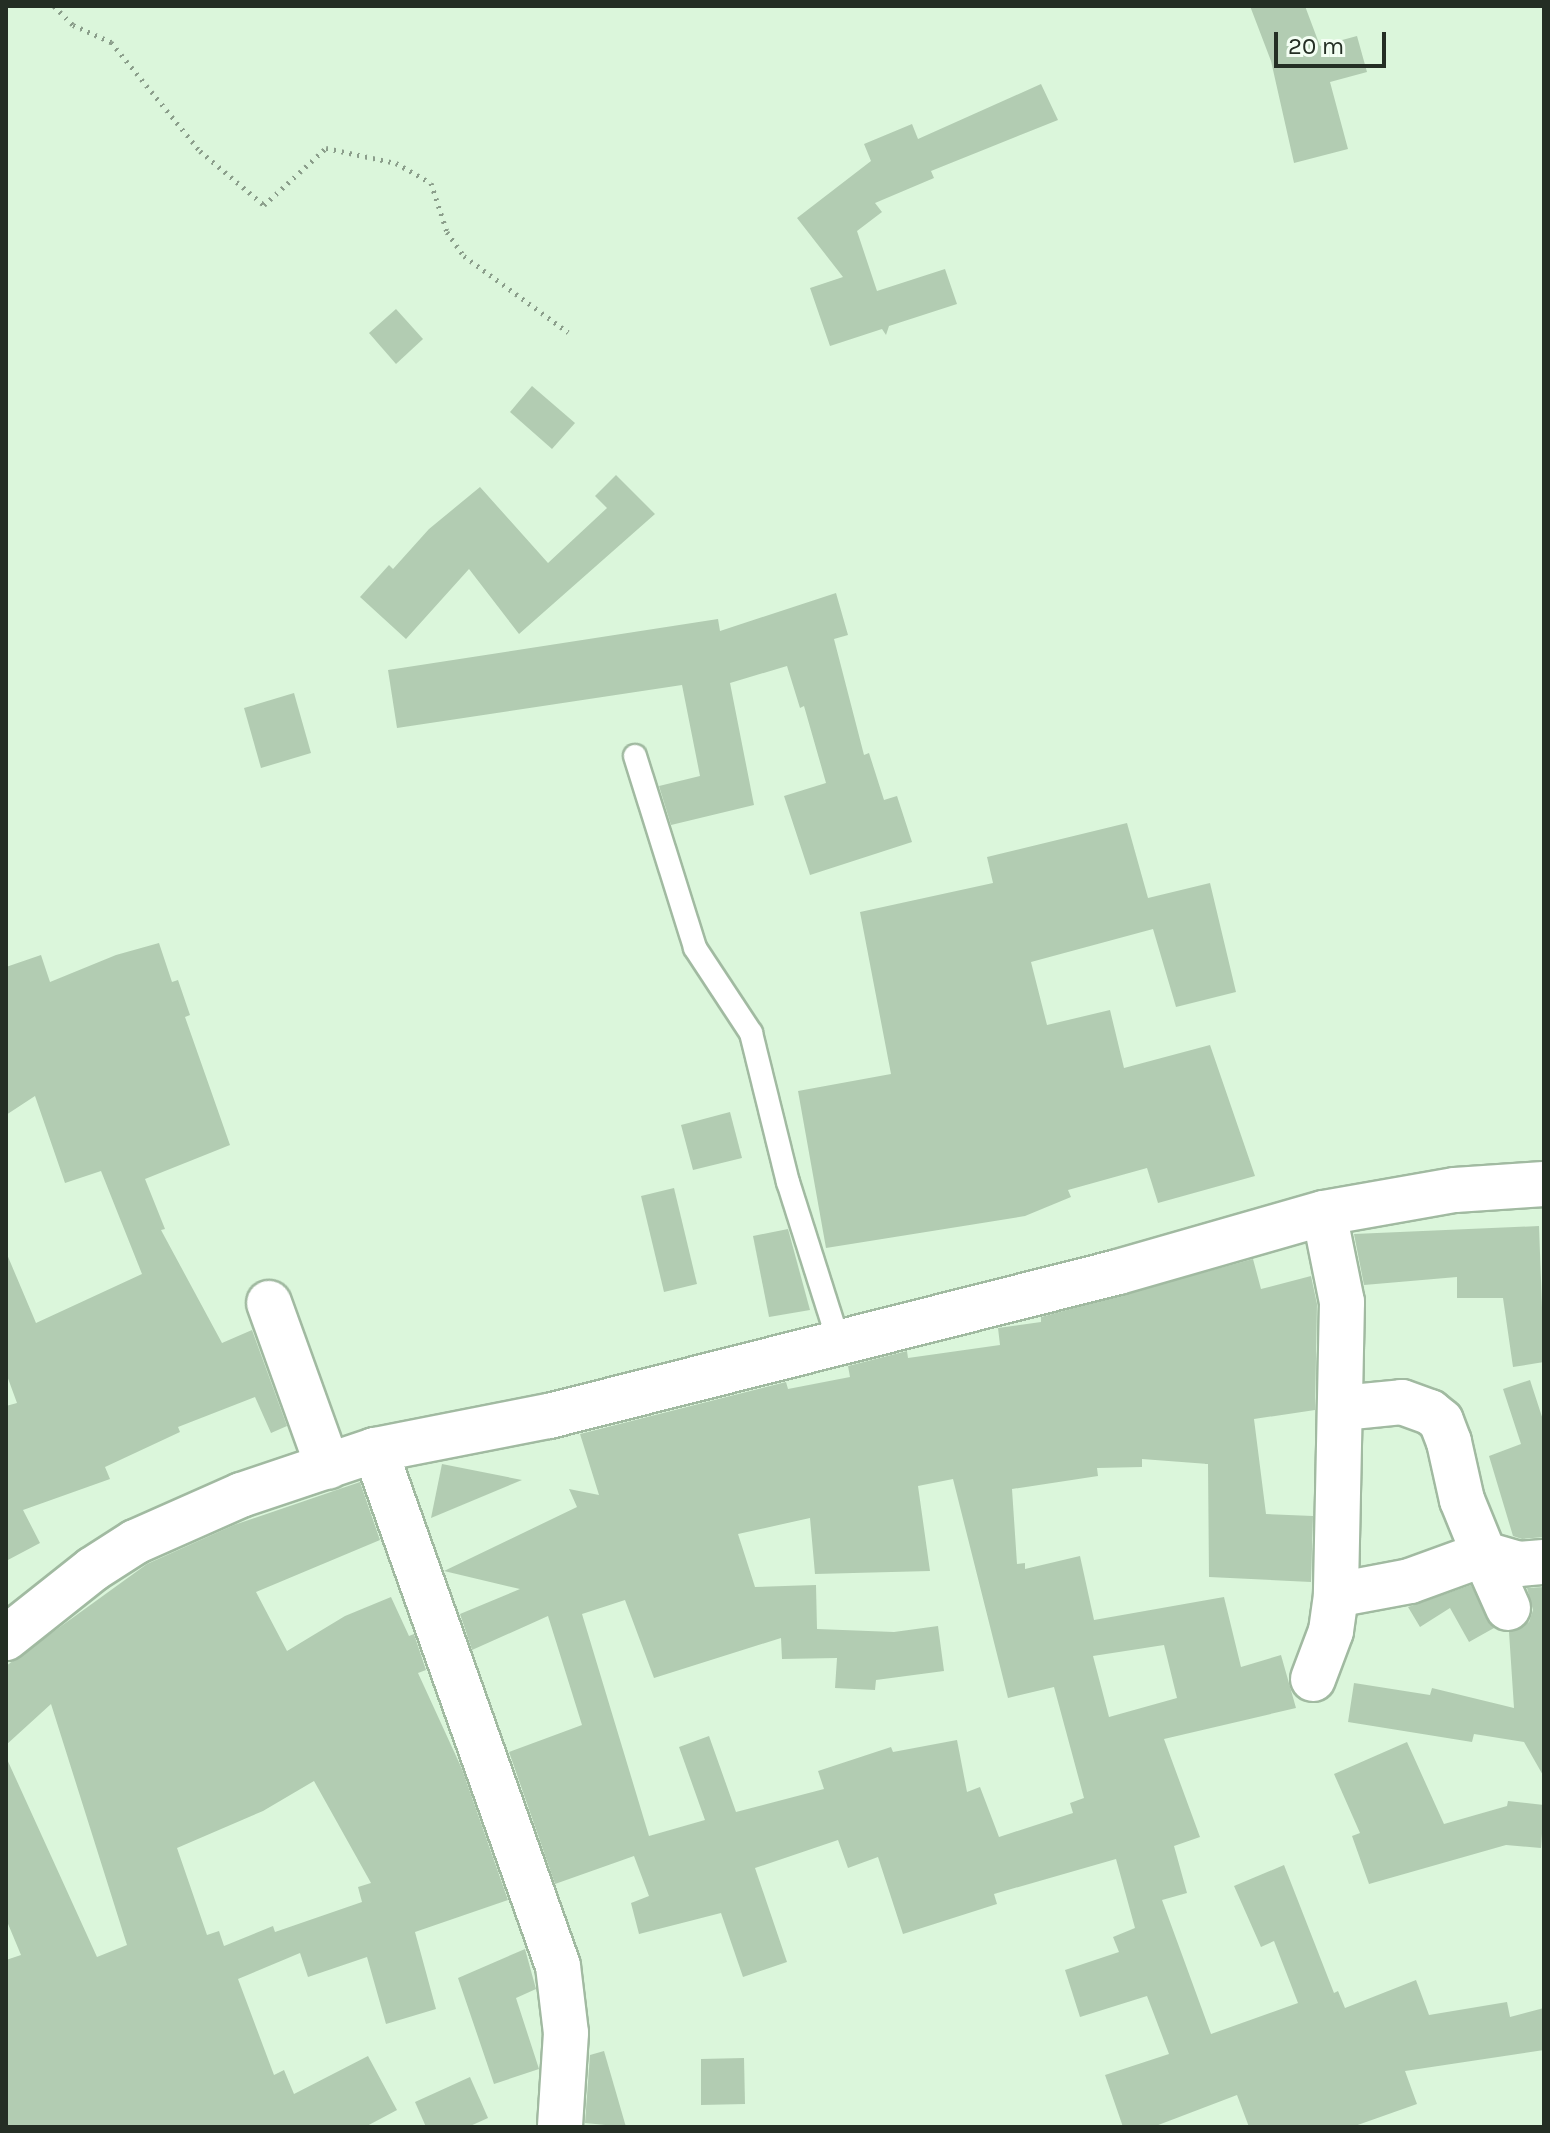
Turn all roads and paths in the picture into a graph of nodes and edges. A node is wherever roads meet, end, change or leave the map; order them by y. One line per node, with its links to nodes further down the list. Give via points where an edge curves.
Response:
1 (54, 6): 2 (path, via 73,25 111,42 200,151 264,205 326,148 396,163 431,183 447,232 464,256)
2 (568, 332)
3 (635, 756): 7 (lane, via 695,948 751,1033 788,1182)
4 (1544, 1184): 5 (street, via 1455,1190)
5 (1324, 1213): 7 (street, via 1118,1272); 8 (street, via 1342,1302)
6 (269, 1303): 10 (street)
7 (838, 1340): 9 (street, via 549,1416)
8 (1342, 1408): 11 (street, via 1420,1404 1441,1421 1462,1500); 13 (street)
9 (375, 1450): 10 (street); 17 (street, via 558,1966 566,2033)
10 (324, 1455): 15 (street, via 135,1542)
11 (1484, 1554): 12 (street, via 1519,1564); 13 (street, via 1410,1581); 14 (street)
12 (1544, 1562)
13 (1336, 1595): 16 (street, via 1331,1631)
14 (1508, 1608)
15 (6, 1638)
16 (1313, 1679)
17 (560, 2127)

